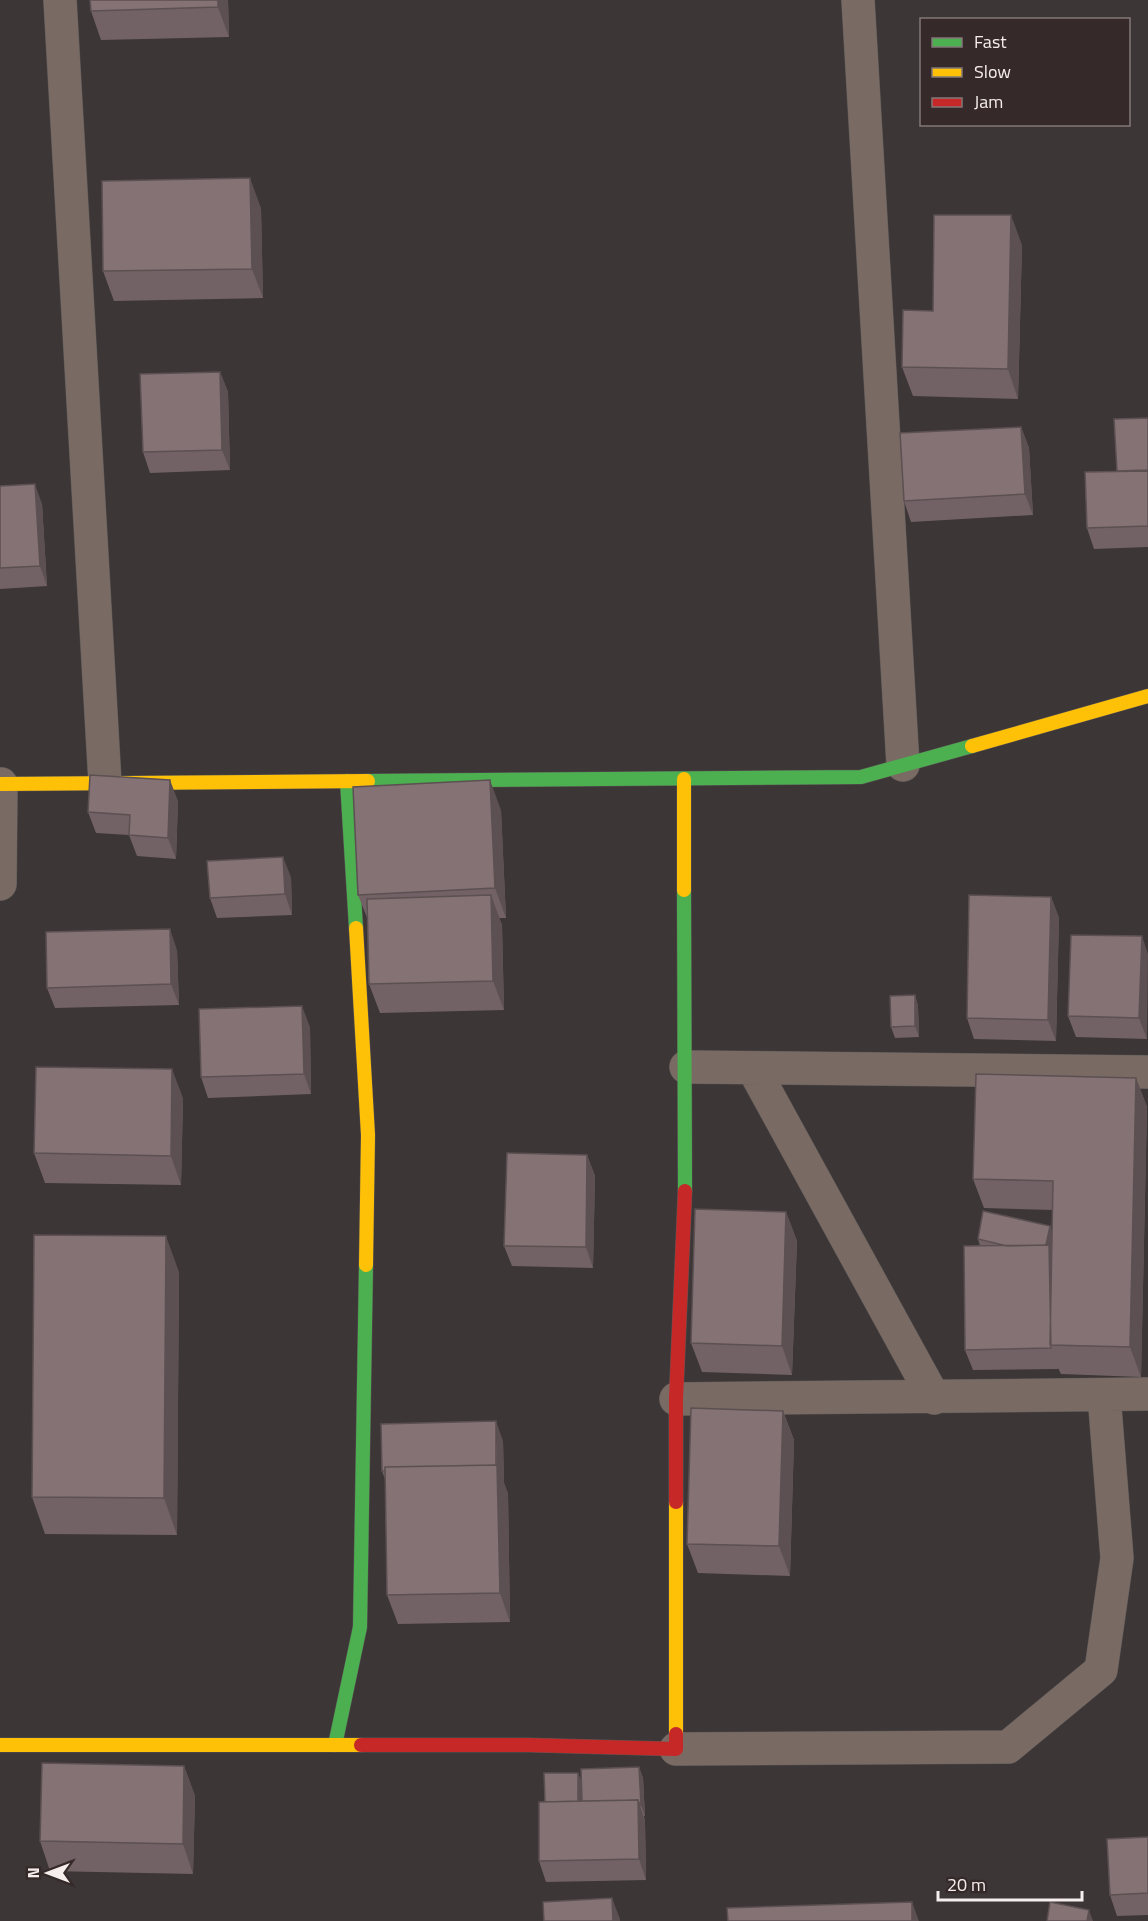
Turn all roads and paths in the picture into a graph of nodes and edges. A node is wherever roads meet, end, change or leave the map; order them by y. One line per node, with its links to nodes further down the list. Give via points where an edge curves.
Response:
1 (60, 0): 7 (street)
2 (858, 0): 4 (street)
3 (1148, 696): 4 (street)
4 (903, 765): 5 (street, via 861,777)
5 (684, 779): 6 (street); 10 (street)
6 (347, 781): 7 (street); 18 (street, via 368,1171 360,1627)
7 (105, 783): 8 (street)
8 (0, 784): 9 (street)
9 (0, 884)
10 (686, 1067): 11 (street); 16 (street, via 685,1228)
11 (753, 1068): 12 (street); 15 (street)
12 (1148, 1072)
13 (1104, 1395): 14 (street); 15 (street); 19 (street, via 1117,1558 1101,1670 1059,1705 1008,1747)
14 (1148, 1395)
15 (934, 1398): 16 (street)
16 (676, 1399): 19 (street)
17 (0, 1745): 18 (street)
18 (335, 1745): 19 (street)
19 (676, 1749)

